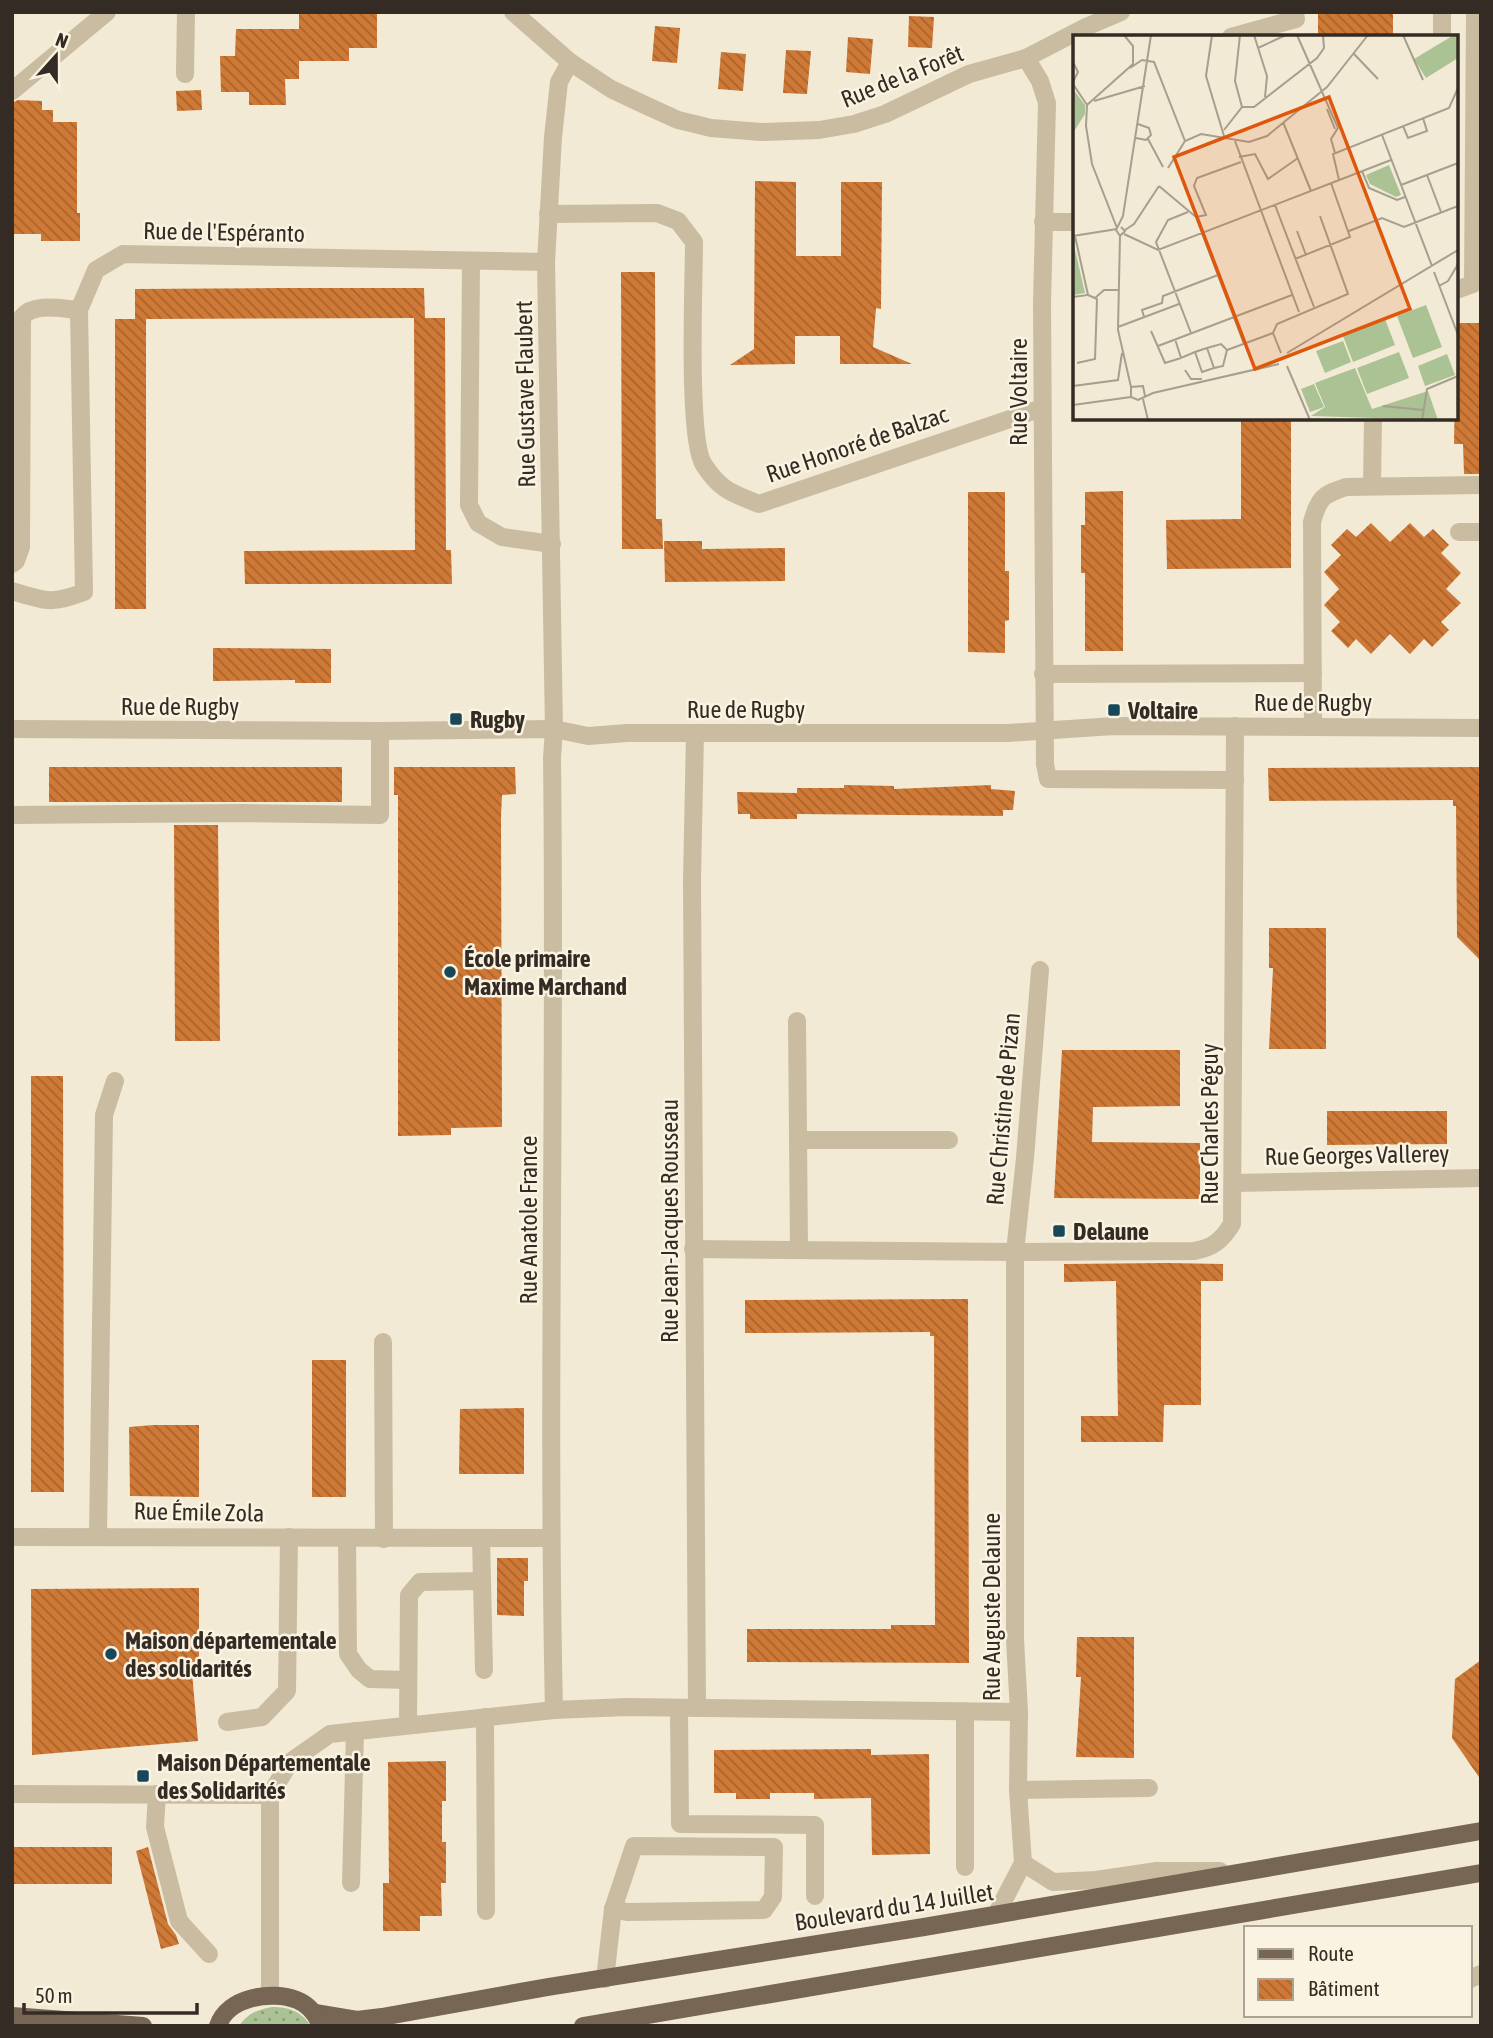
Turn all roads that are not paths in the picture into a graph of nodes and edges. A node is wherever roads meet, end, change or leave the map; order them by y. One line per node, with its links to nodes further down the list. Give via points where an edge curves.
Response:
1 (107, 12): 13 (street)
2 (186, 12): 12 (street)
3 (513, 12): 11 (street, Rue de la Forêt)
4 (1121, 12): 10 (street, Rue de la Forêt)
5 (1296, 12): 8 (street, via 1296,19)
6 (1442, 12): 9 (street)
7 (1475, 12): 19 (street)
8 (1238, 35)
9 (1442, 35)
10 (1026, 58): 11 (street, Rue de la Forêt, via 969,74 853,124 761,132 678,120 611,89); 15 (street, Rue Voltaire, via 1048,103)
11 (570, 62): 14 (street, Rue Gustave Flaubert, via 559,82)
12 (185, 74)
13 (12, 91)
14 (548, 214): 18 (street, Rue Gustave Flaubert); 21 (street, Rue Honoré de Balzac, via 657,213 678,221 694,242 694,429 702,463 725,490 736,495 759,504)
15 (1043, 222): 16 (street); 21 (street, Rue Voltaire)
16 (1073, 222)
17 (471, 262): 18 (street, Rue de l'Espéranto); 20 (street, Rue de l'Espéranto, via 123,254 96,270); 27 (street, via 469,505 478,523 502,537)
18 (546, 262): 27 (street, Rue Gustave Flaubert)
19 (1470, 290)
20 (79, 310): 28 (street, via 37,308 22,317 21,547); 29 (street, Rue de l'Espéranto, via 84,592 47,602)
21 (1042, 408): 31 (street, Rue Voltaire)
22 (1373, 420): 24 (street)
23 (1481, 485): 24 (street)
24 (1372, 486): 30 (street, via 1346,487 1318,502 1312,522)
25 (1459, 532): 26 (street)
26 (1481, 532)
27 (552, 544): 36 (street, Rue Gustave Flaubert)
28 (12, 564)
29 (12, 591)
30 (1313, 673): 31 (street); 32 (street)
31 (1043, 674): 37 (street, Rue Voltaire)
32 (1313, 725): 33 (street, Rue de Rugby); 34 (street, Rue de Rugby)
33 (1235, 726): 37 (street, Rue de Rugby); 40 (street, Rue Charles Péguy)
34 (1481, 728)
35 (12, 729): 38 (street, Rue de Rugby)
36 (554, 729): 38 (street, Rue de Rugby); 39 (street, Rue de Rugby, via 588,736); 57 (street, Rue Anatole France)
37 (1044, 730): 39 (street, Rue de Rugby); 40 (street, Rue Voltaire, via 1048,779)
38 (380, 731): 41 (street, via 380,815)
39 (695, 733): 49 (street, Rue Jean-Jacques Rousseau)
40 (1235, 780): 48 (street, Rue Charles Péguy)
41 (12, 815)
42 (1040, 971): 51 (street, Rue Christine de Pizan)
43 (797, 1021): 45 (street)
44 (115, 1081): 53 (street, via 104,1115)
45 (798, 1140): 46 (street); 50 (street)
46 (949, 1140)
47 (1481, 1178): 48 (street, Rue Georges Vallerey)
48 (1233, 1183): 51 (street, Rue Charles Péguy, via 1232,1224 1223,1239 1208,1249)
49 (693, 1249): 50 (street, Rue Charles Péguy); 63 (street, Rue Jean-Jacques Rousseau)
50 (799, 1250): 51 (street, Rue Charles Péguy)
51 (1014, 1252): 66 (street, Rue Auguste Delaune)
52 (383, 1342): 58 (street)
53 (98, 1536): 54 (street, Rue Émile Zola); 55 (street, Rue Émile Zola)
54 (12, 1537)
55 (289, 1538): 56 (street, Rue Émile Zola); 68 (street, via 287,1692 262,1717)
56 (347, 1538): 58 (street, Rue Émile Zola); 62 (street, via 348,1654 370,1679)
57 (551, 1538): 59 (street, Rue Émile Zola); 64 (street, Rue Anatole France)
58 (384, 1539): 59 (street, Rue Émile Zola)
59 (481, 1539): 60 (street)
60 (482, 1581): 61 (street); 62 (street, via 414,1587 409,1595)
61 (484, 1670)
62 (408, 1680): 69 (street)
63 (688, 1709): 64 (street, Rue Auguste Delaune); 65 (street, Rue Auguste Delaune); 82 (street, Rue Jean-Jacques Rousseau, via 681,1824 815,1825)
64 (554, 1710): 67 (street, Rue Auguste Delaune)
65 (965, 1711): 66 (street, Rue Auguste Delaune); 78 (street)
66 (1019, 1712): 72 (street)
67 (485, 1717): 69 (street, Rue Auguste Delaune); 84 (street)
68 (227, 1722)
69 (408, 1726): 70 (street, Rue Auguste Delaune)
70 (355, 1731): 75 (street, Rue Auguste Delaune, via 330,1734 290,1762); 81 (street)
71 (1149, 1788): 72 (street)
72 (1018, 1790): 77 (street)
73 (12, 1794): 74 (street)
74 (157, 1794): 75 (street); 86 (street, via 155,1827 179,1921)
75 (270, 1795): 88 (street)
76 (1481, 1830): 79 (main road, Boulevard du 14 Juillet)
77 (1023, 1863): 79 (street, via 1053,1882 1157,1871); 85 (street)
78 (965, 1867)
79 (1251, 1870): 85 (main road, Boulevard du 14 Juillet)
80 (1481, 1873): 93 (main road)
81 (351, 1883)
82 (815, 1896)
83 (612, 1909): 83 (street, via 634,1846 774,1847 773,1896 764,1910); 87 (street)
84 (486, 1911)
85 (996, 1915): 87 (main road, Boulevard du 14 Juillet)
86 (209, 1954)
87 (605, 1979): 90 (main road, Boulevard du 14 Juillet, via 382,2018)
88 (270, 1995): 90 (main road, Boulevard du 14 Juillet, via 297,2000); 91 (main road, via 234,2007)
89 (12, 2016): 92 (main road)
90 (319, 2019)
91 (214, 2024)
92 (143, 2026)
93 (583, 2026)

